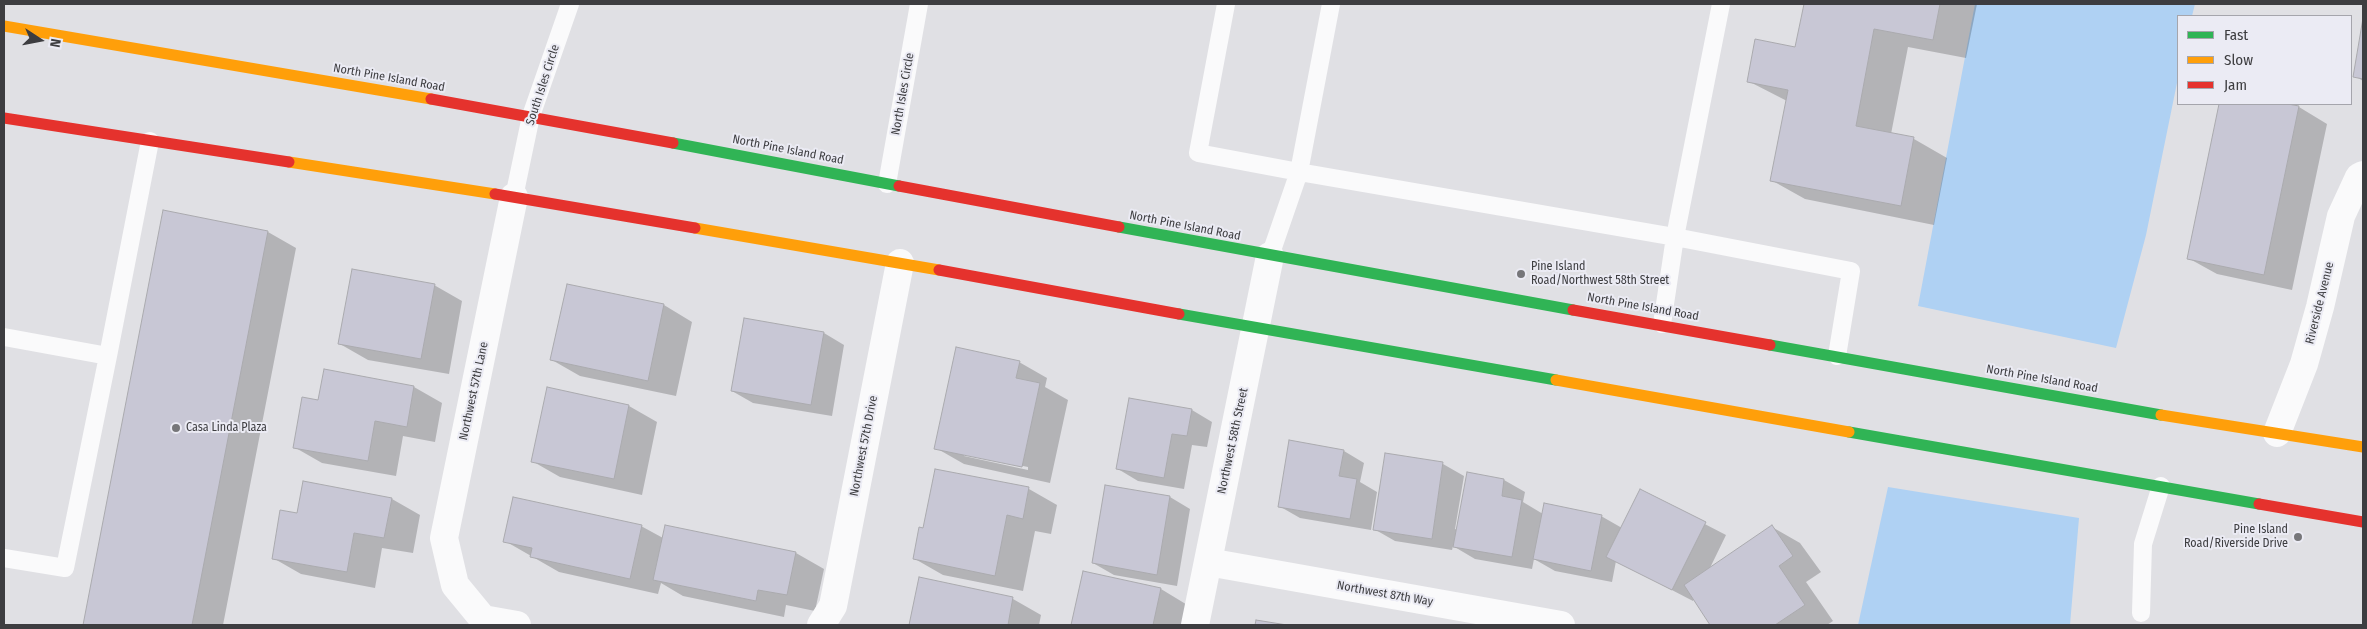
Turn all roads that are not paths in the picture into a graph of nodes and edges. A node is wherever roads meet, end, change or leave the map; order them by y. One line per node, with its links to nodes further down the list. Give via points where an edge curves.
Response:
1 (570, 4): 7 (lane, South Isles Circle)
2 (919, 4): 12 (lane, North Isles Circle)
3 (1226, 4): 10 (lane, via 1198,153)
4 (1331, 4): 10 (lane)
5 (1721, 4): 14 (lane)
6 (4, 26): 7 (main road, North Pine Island Road)
7 (531, 116): 12 (main road, North Pine Island Road); 13 (lane, South Isles Circle)
8 (4, 118): 9 (main road)
9 (150, 141): 13 (main road); 20 (lane)
10 (1299, 172): 14 (lane); 15 (lane)
11 (2363, 175): 22 (street, Riverside Avenue, via 2359,177 2341,216 2304,364)
12 (887, 184): 15 (main road, North Pine Island Road)
13 (514, 197): 16 (main road); 29 (street, Northwest 57th Lane, via 444,538 455,585 483,618)
14 (1675, 237): 17 (lane); 21 (lane, via 1851,271)
15 (1270, 256): 17 (main road, North Pine Island Road); 18 (street, Northwest 58th Street)
16 (900, 263): 18 (main road); 30 (street, Northwest 57th Drive, via 833,606)
17 (1662, 324): 21 (main road, North Pine Island Road)
18 (1257, 328): 24 (main road); 27 (street, Northwest 58th Street)
19 (4, 337): 20 (lane)
20 (108, 356): 26 (lane, via 65,568)
21 (1837, 356): 22 (main road, North Pine Island Road)
22 (2277, 433): 23 (main road, North Pine Island Road)
23 (2363, 447)
24 (2161, 486): 25 (main road); 28 (lane, via 2143,544)
25 (2363, 522)
26 (4, 558)
27 (1208, 562): 31 (street, Northwest 58th Street); 32 (street, Northwest 87th Way)
28 (2142, 613)
29 (517, 625)
30 (821, 625)
31 (1195, 625)
32 (1562, 625)

